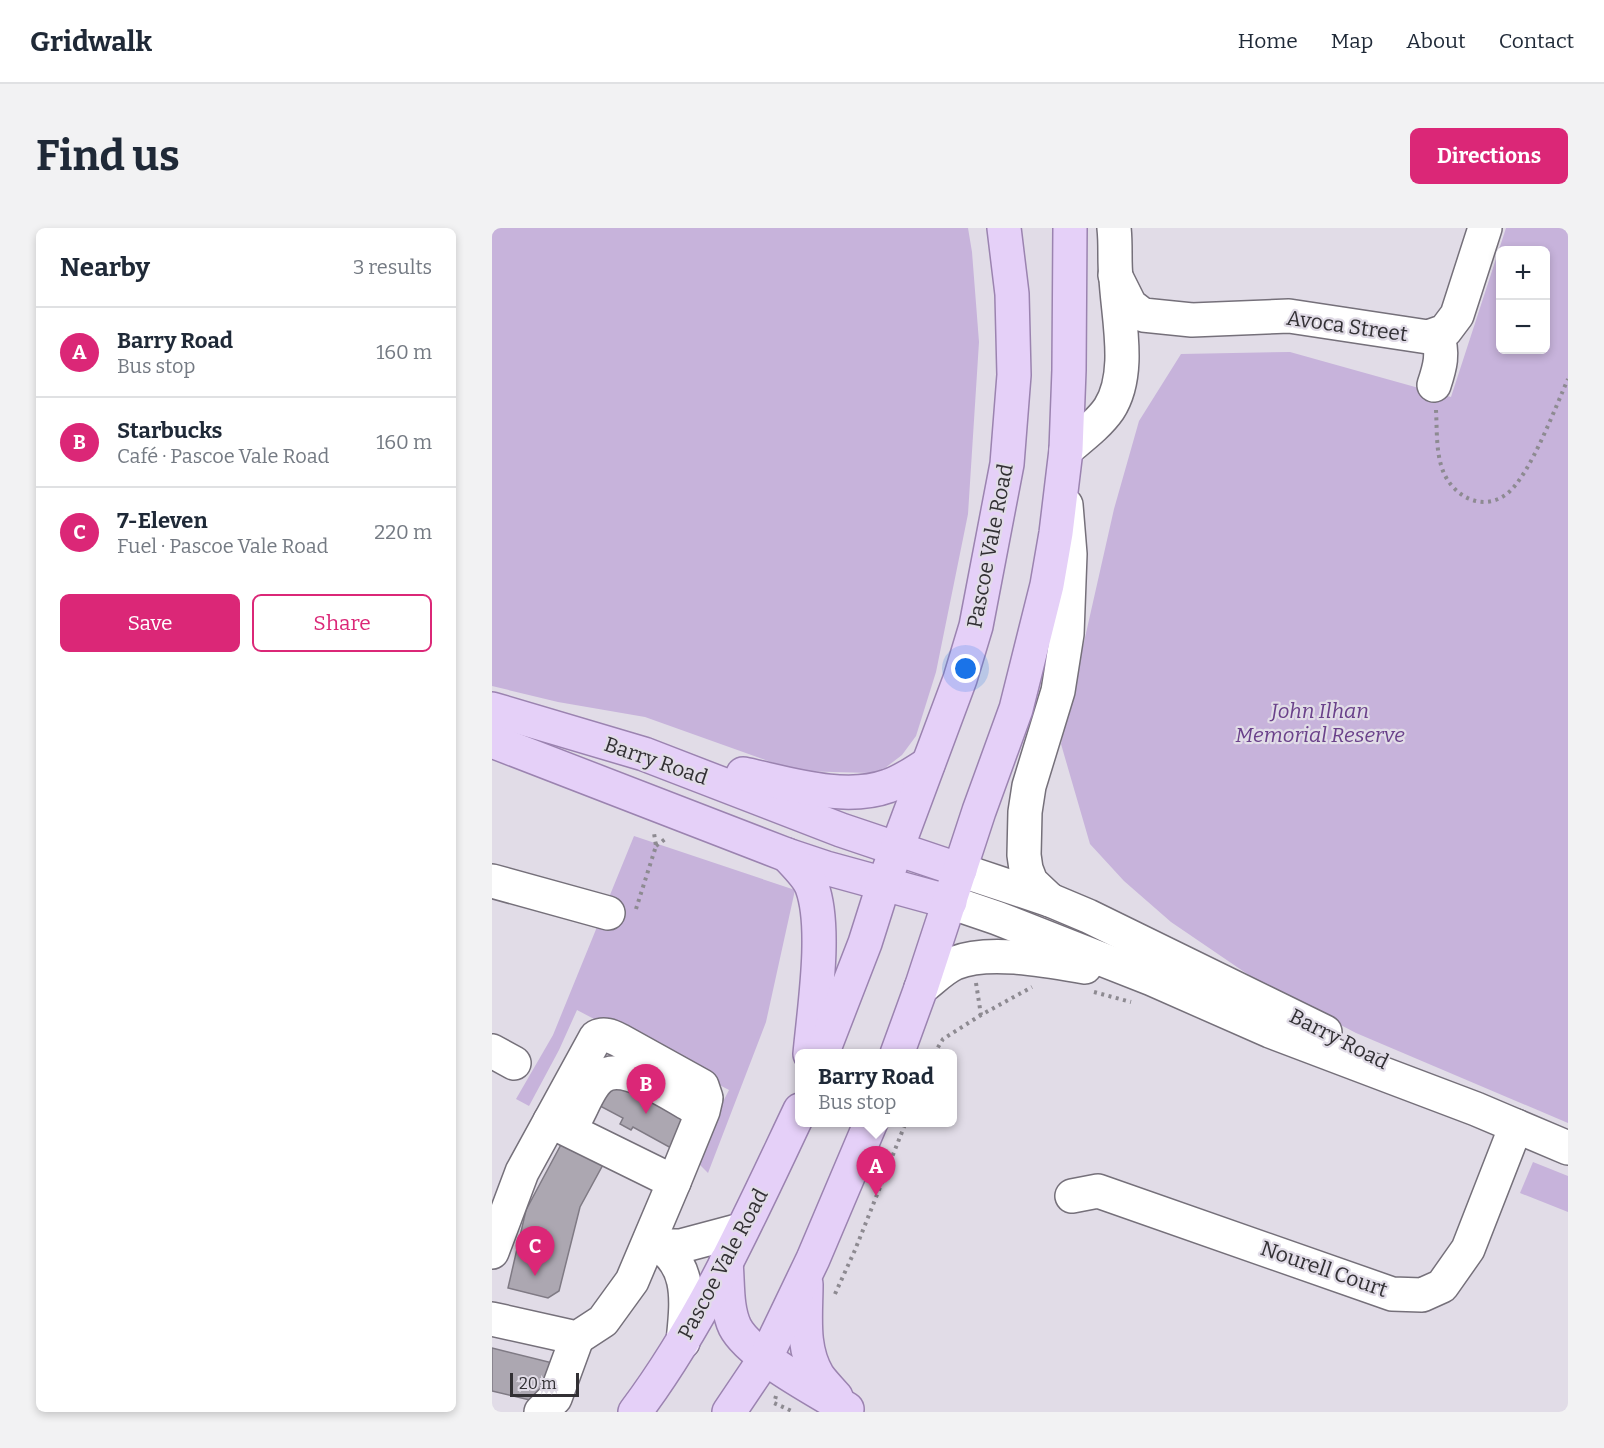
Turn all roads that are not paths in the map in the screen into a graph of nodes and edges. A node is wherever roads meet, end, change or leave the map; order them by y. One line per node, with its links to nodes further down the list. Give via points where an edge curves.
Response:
1 (1004, 228): 14 (main road, Pascoe Vale Road, via 1012,294 1014,375 1007,464 976,626)
2 (1070, 228): 10 (main road)
3 (1114, 228): 5 (street)
4 (1485, 228): 7 (street)
5 (1115, 275): 6 (street, Avoca Street, via 1136,311 1154,317); 8 (street)
6 (1192, 320): 7 (street, Avoca Street, via 1289,316 1428,337); 8 (street, Avoca Street, via 1140,334)
7 (1447, 325): 9 (street)
8 (1122, 361): 10 (street, via 1121,378 1109,409)
9 (1434, 385)
10 (1065, 463): 17 (main road, via 1047,585 1032,651); 20 (street, via 1070,554 1067,634 1058,691 1025,812 1026,869 1031,882)
11 (492, 709): 13 (main road, Barry Road)
12 (492, 741): 16 (main road, Barry Road)
13 (644, 754): 14 (main road, via 799,787 842,791 872,791 888,786); 15 (main road, Barry Road)
14 (928, 764): 15 (main road, Pascoe Vale Road)
15 (897, 849): 17 (main road, Barry Road); 19 (main road, Pascoe Vale Road)
16 (787, 855): 19 (main road, Barry Road); 25 (main road, via 812,885 817,905 819,941)
17 (960, 870): 20 (street, Barry Road); 21 (main road)
18 (492, 880): 22 (street)
19 (884, 883): 21 (main road, Barry Road); 26 (main road, Pascoe Vale Road)
20 (1050, 900): 28 (street, Barry Road, via 1263,1000)
21 (950, 902): 23 (main road); 24 (street, Barry Road, via 997,918)
22 (621, 915)
23 (921, 988): 24 (street, via 955,963 975,958 1016,958 1049,961); 27 (main road)
24 (1146, 992): 28 (street, Barry Road, via 1270,1031)
25 (810, 1049)
26 (824, 1049)
27 (898, 1049)
28 (1476, 1109): 31 (street, Barry Road)
29 (795, 1120): 36 (main road, Pascoe Vale Road)
30 (560, 1125): 34 (street); 34 (street, via 602,1076 622,1072 637,1077 703,1112); 38 (street, via 522,1172)
31 (1516, 1126): 33 (street, Barry Road); 35 (street, Nourell Court, via 1468,1249 1442,1286 1422,1295 1392,1294 1098,1191)
32 (869, 1127): 40 (main road)
33 (1568, 1148)
34 (674, 1182): 37 (street)
35 (1072, 1196)
36 (741, 1230): 37 (street, via 681,1246); 39 (main road, Pascoe Vale Road)
37 (656, 1243): 42 (street, via 603,1321); 43 (street, via 677,1262 683,1276 687,1300)
38 (492, 1252)
39 (726, 1262): 43 (main road, Pascoe Vale Road); 44 (main road, via 735,1326 743,1339)
40 (807, 1273): 44 (main road); 47 (main road, via 808,1353 818,1376)
41 (492, 1318): 42 (street)
42 (577, 1338): 48 (street, via 555,1398)
43 (683, 1342): 49 (main road, Pascoe Vale Road)
44 (766, 1357): 45 (main road); 47 (main road)
45 (736, 1402): 46 (main road)
46 (785, 1402): 47 (main road, via 784,1392)
47 (849, 1411)
48 (541, 1412)
49 (636, 1412)

